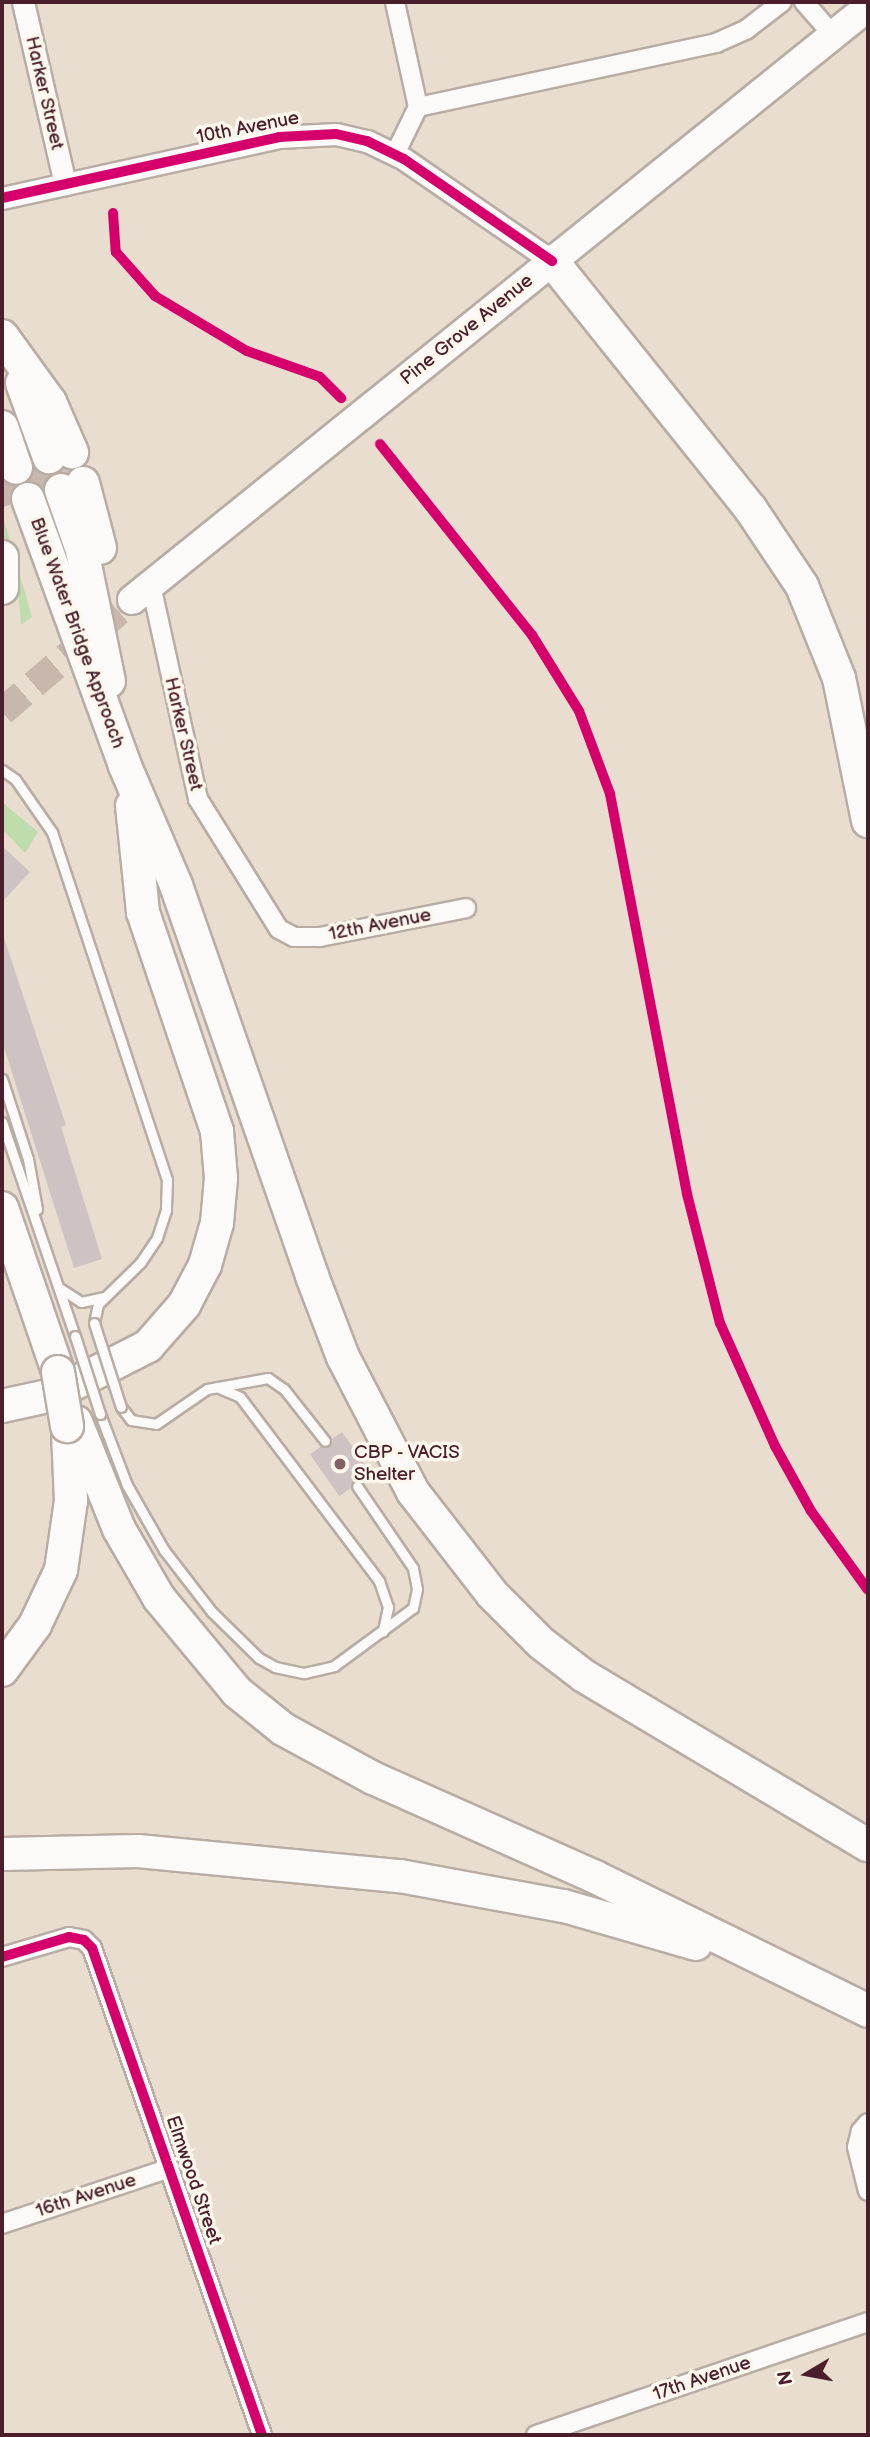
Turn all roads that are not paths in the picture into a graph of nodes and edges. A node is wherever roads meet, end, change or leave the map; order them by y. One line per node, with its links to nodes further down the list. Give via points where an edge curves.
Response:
1 (23, 2): 9 (street, Harker Street)
2 (395, 2): 7 (street)
3 (782, 2): 7 (street, via 747,29 716,43)
4 (804, 2): 6 (street)
5 (868, 6): 6 (main road, Pine Grove Avenue)
6 (834, 35): 11 (main road, Pine Grove Avenue)
7 (418, 107): 8 (street)
8 (394, 154): 9 (street, 10th Avenue, via 354,137 304,134); 11 (street, 10th Avenue)
9 (65, 184): 10 (street, 10th Avenue)
10 (2, 198)
11 (552, 261): 19 (main road, Pine Grove Avenue); 24 (highway, via 750,508 802,586 839,678)
12 (2, 337): 15 (highway)
13 (2, 376): 15 (highway)
14 (2, 427): 15 (highway)
15 (43, 460)
16 (45, 495): 20 (highway); 20 (highway, via 108,591); 21 (highway, Blue Water Bridge Approach)
17 (2, 556): 18 (highway)
18 (2, 588)
19 (141, 593): 26 (street, Harker Street, via 198,799 273,921)
20 (109, 681): 21 (highway)
21 (111, 727): 22 (highway, Blue Water Bridge Approach)
22 (125, 766): 35 (highway, via 143,912 217,1131 221,1178 217,1223 205,1265 189,1296 148,1346 52,1395); 41 (highway, via 176,885 343,1357 408,1482 438,1527 516,1621 584,1675)
23 (2, 770): 32 (lane, via 15,779 52,832 165,1168 167,1202 157,1238 141,1262)
24 (868, 821)
25 (466, 908): 26 (street, 12th Avenue, via 320,937)
26 (294, 937)
27 (2, 1079): 30 (lane, via 28,1159)
28 (2, 1122): 30 (lane)
29 (2, 1209): 33 (highway)
30 (40, 1228): 31 (lane)
31 (57, 1284): 32 (lane, via 80,1302); 33 (lane)
32 (108, 1294): 34 (lane, bridge, via 94,1310 94,1323 121,1407 131,1420 156,1424 197,1395)
33 (61, 1352): 36 (highway, bridge)
34 (217, 1387): 37 (lane, via 257,1377 277,1382); 39 (lane, via 240,1396 379,1581 388,1607)
35 (2, 1406)
36 (81, 1421): 39 (lane, via 127,1485 164,1550 212,1612 259,1658 289,1671 321,1671 348,1660); 40 (highway, via 61,1570 40,1616); 44 (highway, via 103,1494 137,1565 237,1692 283,1729 373,1778 595,1877)
37 (325, 1441)
38 (356, 1486): 39 (lane, via 416,1577 413,1608)
39 (382, 1632)
40 (2, 1670)
41 (868, 1845)
42 (2, 1854): 44 (highway, via 138,1851 257,1859 492,1891 645,1927)
43 (2, 1957): 46 (street, Elmwood Street, via 55,1940 84,1940 100,1964)
44 (861, 2008)
45 (868, 2123): 47 (street, via 857,2147)
46 (170, 2168): 48 (street, 16th Avenue); 50 (street, Elmwood Street)
47 (868, 2191)
48 (2, 2224)
49 (868, 2322): 51 (street, 17th Avenue)
50 (262, 2435)
51 (536, 2435)

